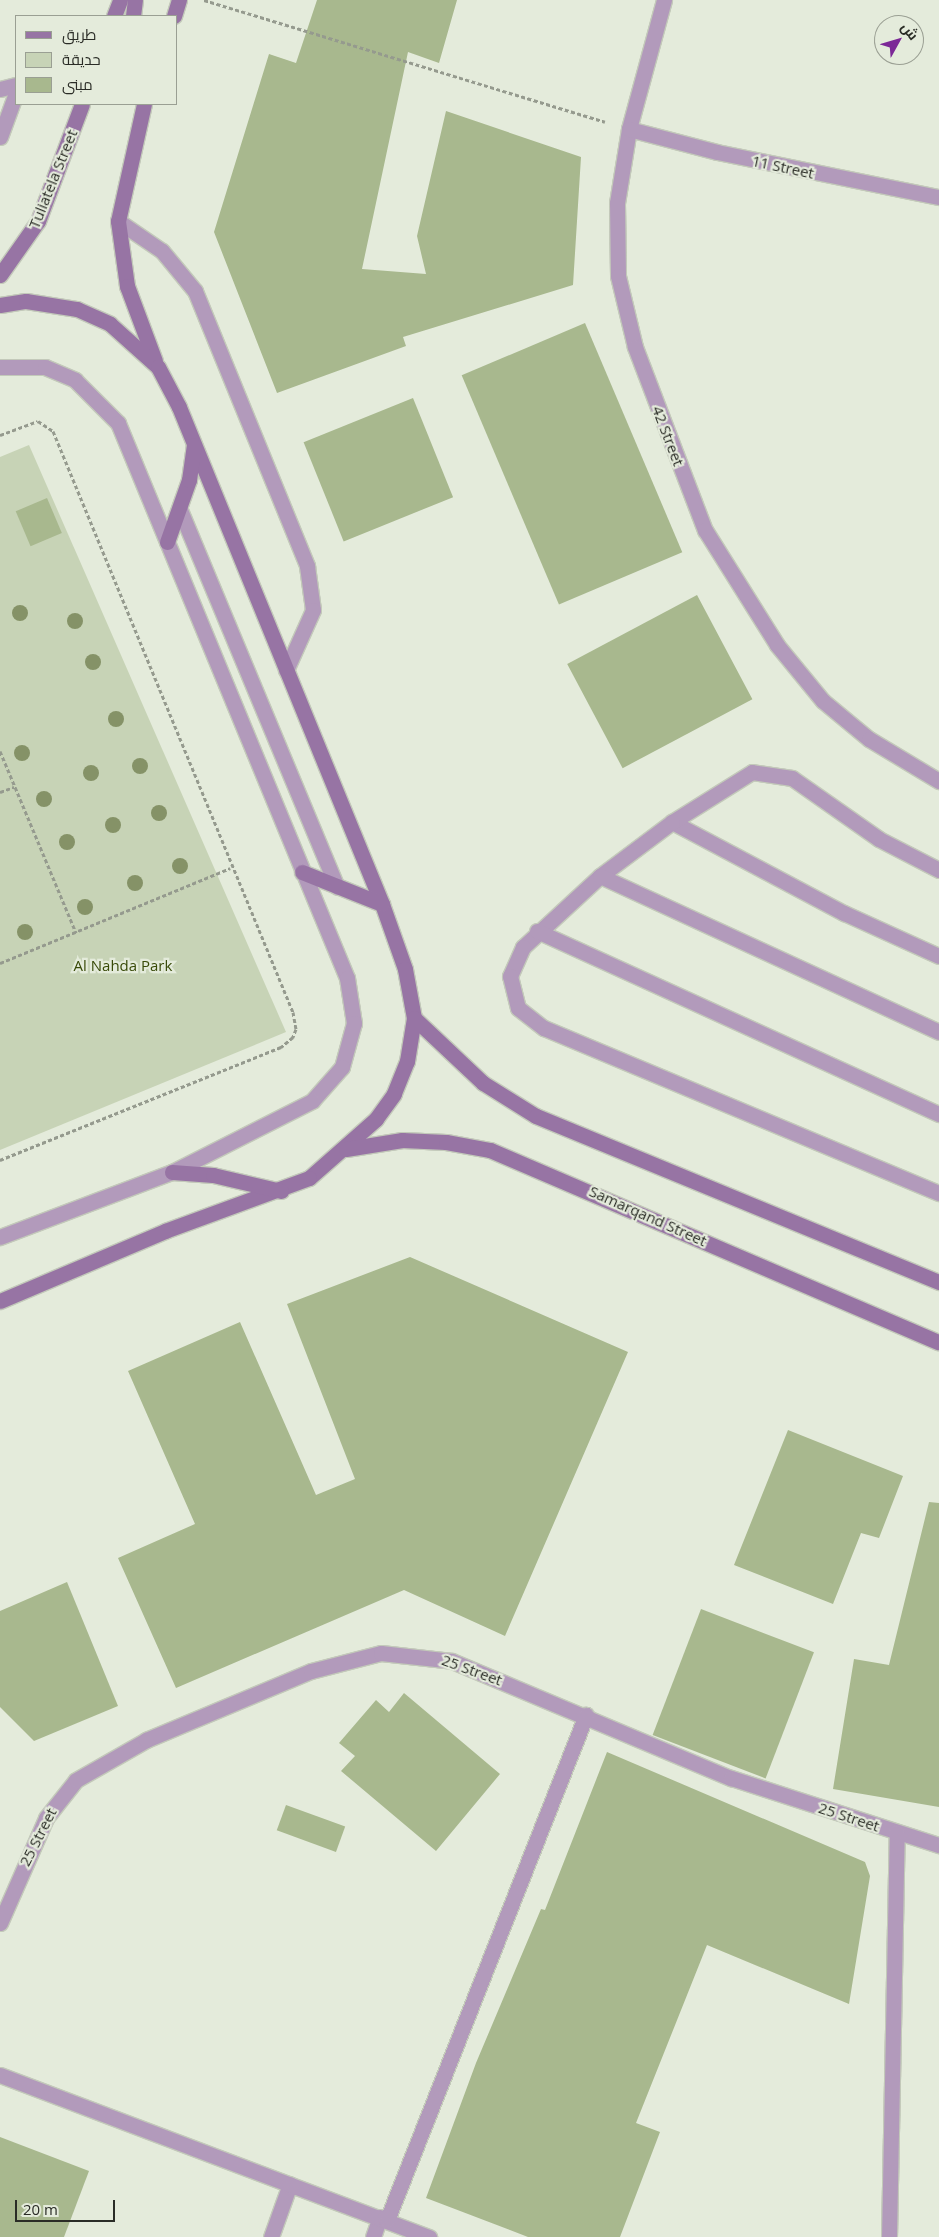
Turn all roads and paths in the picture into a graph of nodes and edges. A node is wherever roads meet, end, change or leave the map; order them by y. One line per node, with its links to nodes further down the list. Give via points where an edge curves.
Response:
1 (120, 0): 6 (street)
2 (135, 0): 7 (street)
3 (179, 0): 8 (street)
4 (203, 0): 14 (path)
5 (664, 0): 14 (street, 42 Street)
6 (114, 15)
7 (133, 15)
8 (174, 15)
9 (15, 85): 10 (street)
10 (0, 89)
11 (15, 96): 15 (street)
12 (82, 105): 18 (street, Tuliatela Street, via 38,221)
13 (144, 105): 17 (street)
14 (629, 129): 16 (street, 11 Street, via 735,156); 28 (street, 42 Street, via 617,203 624,310 705,530 777,646 823,701 869,739)
15 (0, 137)
16 (939, 197)
17 (118, 221): 21 (street, via 127,286); 26 (street, via 162,251 195,291 306,566 313,610)
18 (0, 275)
19 (0, 305): 21 (street, via 26,301 77,309 110,324)
20 (0, 367): 25 (street, via 45,367 76,380 100,400 118,423)
21 (158, 367): 23 (street)
22 (0, 435): 32 (path, via 38,421 53,430)
23 (194, 445): 24 (street); 26 (street)
24 (180, 510): 25 (street); 36 (street)
25 (168, 542): 34 (street)
26 (286, 670): 37 (street)
27 (0, 751): 29 (path)
28 (939, 781)
29 (14, 787): 30 (path); 38 (path)
30 (0, 792)
31 (672, 822): 33 (street, via 740,777 780,773 879,839); 35 (street); 40 (street, via 836,909)
32 (231, 868): 38 (path); 46 (path, via 294,1012 293,1037 281,1047)
33 (939, 870)
34 (302, 872): 36 (street); 47 (street, via 353,1000 351,1045 342,1067 312,1101)
35 (600, 876): 39 (street); 43 (street)
36 (337, 887): 37 (street)
37 (382, 904): 42 (street, via 405,969)
38 (76, 932): 41 (path)
39 (537, 932): 44 (street); 49 (street, via 514,960 510,976 518,1008 529,1020)
40 (939, 956)
41 (0, 963)
42 (414, 1018): 45 (street, via 407,1061 394,1094); 51 (street, via 477,1078 536,1116)
43 (939, 1032)
44 (939, 1114)
45 (346, 1149): 48 (street, via 309,1178); 53 (street, Samarqand Street, via 402,1140 446,1142 490,1150)
46 (0, 1160)
47 (172, 1172): 48 (street, via 213,1175); 50 (street)
48 (281, 1191): 52 (street, via 165,1231)
49 (939, 1193)
50 (0, 1237)
51 (939, 1282)
52 (0, 1301)
53 (939, 1342)
54 (586, 1715): 55 (street, 25 Street, via 731,1778); 57 (street, 25 Street, via 452,1661 390,1653 345,1659 146,1740 76,1780 46,1818); 60 (street)
55 (897, 1832): 56 (street, 25 Street); 64 (street)
56 (939, 1844)
57 (0, 1923)
58 (0, 2075): 59 (street)
59 (290, 2184): 60 (street); 61 (street)
60 (384, 2219): 62 (street); 63 (street)
61 (271, 2237)
62 (373, 2237)
63 (429, 2237)
64 (889, 2237)

